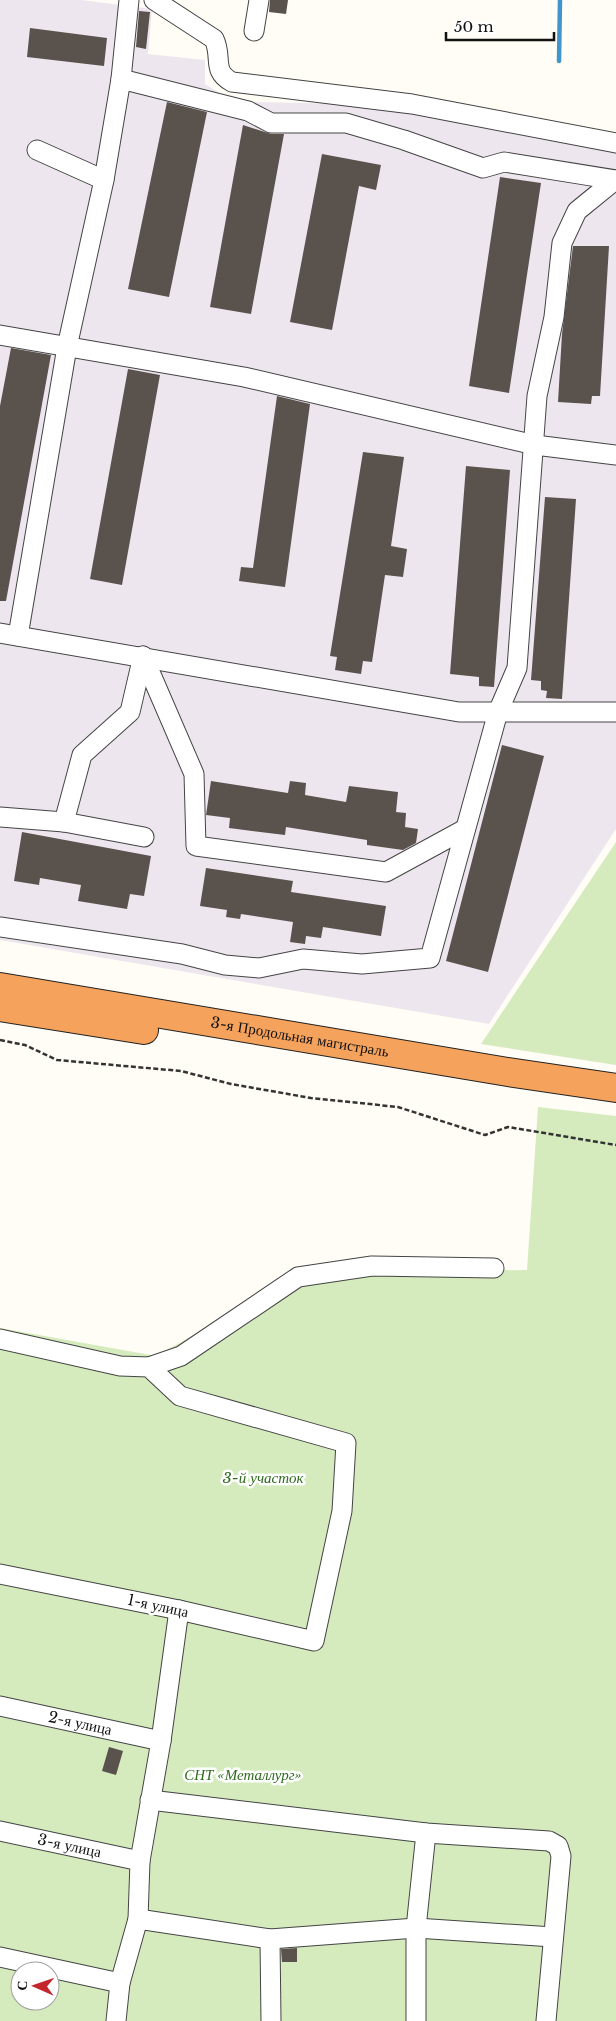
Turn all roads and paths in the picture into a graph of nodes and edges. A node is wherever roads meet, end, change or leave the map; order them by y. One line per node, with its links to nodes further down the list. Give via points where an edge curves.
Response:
1 (129, 0): 5 (street)
2 (154, 0): 6 (street, via 214,39 219,48 218,70 232,82 412,104)
3 (258, 0): 4 (street)
4 (254, 31)
5 (121, 79): 8 (street); 9 (street, via 248,111 271,123 346,122 483,168 504,162)
6 (616, 143)
7 (37, 150): 8 (street)
8 (104, 180): 11 (street)
9 (616, 180): 12 (street, via 577,211 562,243 554,317 537,396)
10 (0, 336): 11 (street)
11 (67, 347): 12 (street, via 244,377); 14 (street)
12 (535, 445): 13 (street); 16 (street, via 517,668)
13 (616, 455)
14 (9, 634): 15 (street)
15 (143, 656): 16 (street, via 459,712); 19 (street, via 130,712 82,755); 20 (street, via 194,774 196,846 386,872)
16 (498, 712): 17 (street); 20 (street)
17 (616, 712)
18 (0, 817): 19 (street)
19 (64, 822): 21 (street)
20 (465, 829): 22 (street, via 430,958 362,964 304,959 258,968)
21 (144, 838)
22 (0, 927)
23 (0, 987): 26 (highway, 3-я Продольная магистраль)
24 (0, 1007): 26 (highway, 3-я Продольная магистраль)
25 (0, 1040): 27 (path, via 25,1045 57,1060 181,1071 302,1097 398,1107 485,1135 508,1127)
26 (607, 1094)
27 (616, 1145)
28 (494, 1268): 30 (street, via 372,1266 298,1277 181,1356)
29 (0, 1339): 30 (street, via 120,1366)
30 (149, 1368): 32 (street, 1-я улица, via 180,1396 346,1443 342,1511 314,1641)
31 (0, 1574): 32 (street, 1-я улица)
32 (178, 1610): 34 (street)
33 (0, 1706): 34 (street, 2-я улица)
34 (161, 1741): 35 (street)
35 (150, 1800): 37 (street); 38 (street)
36 (0, 1832): 38 (street, 3-я улица)
37 (426, 1833): 40 (street); 41 (street, via 549,1841 558,1846 561,1856)
38 (140, 1861): 39 (street)
39 (138, 1919): 42 (street); 44 (street)
40 (416, 1928): 41 (street); 42 (street); 47 (street)
41 (553, 1937): 48 (street)
42 (270, 1939): 46 (street)
43 (0, 1957): 44 (street)
44 (120, 1983): 45 (street)
45 (116, 2021)
46 (271, 2021)
47 (416, 2021)
48 (546, 2021)

